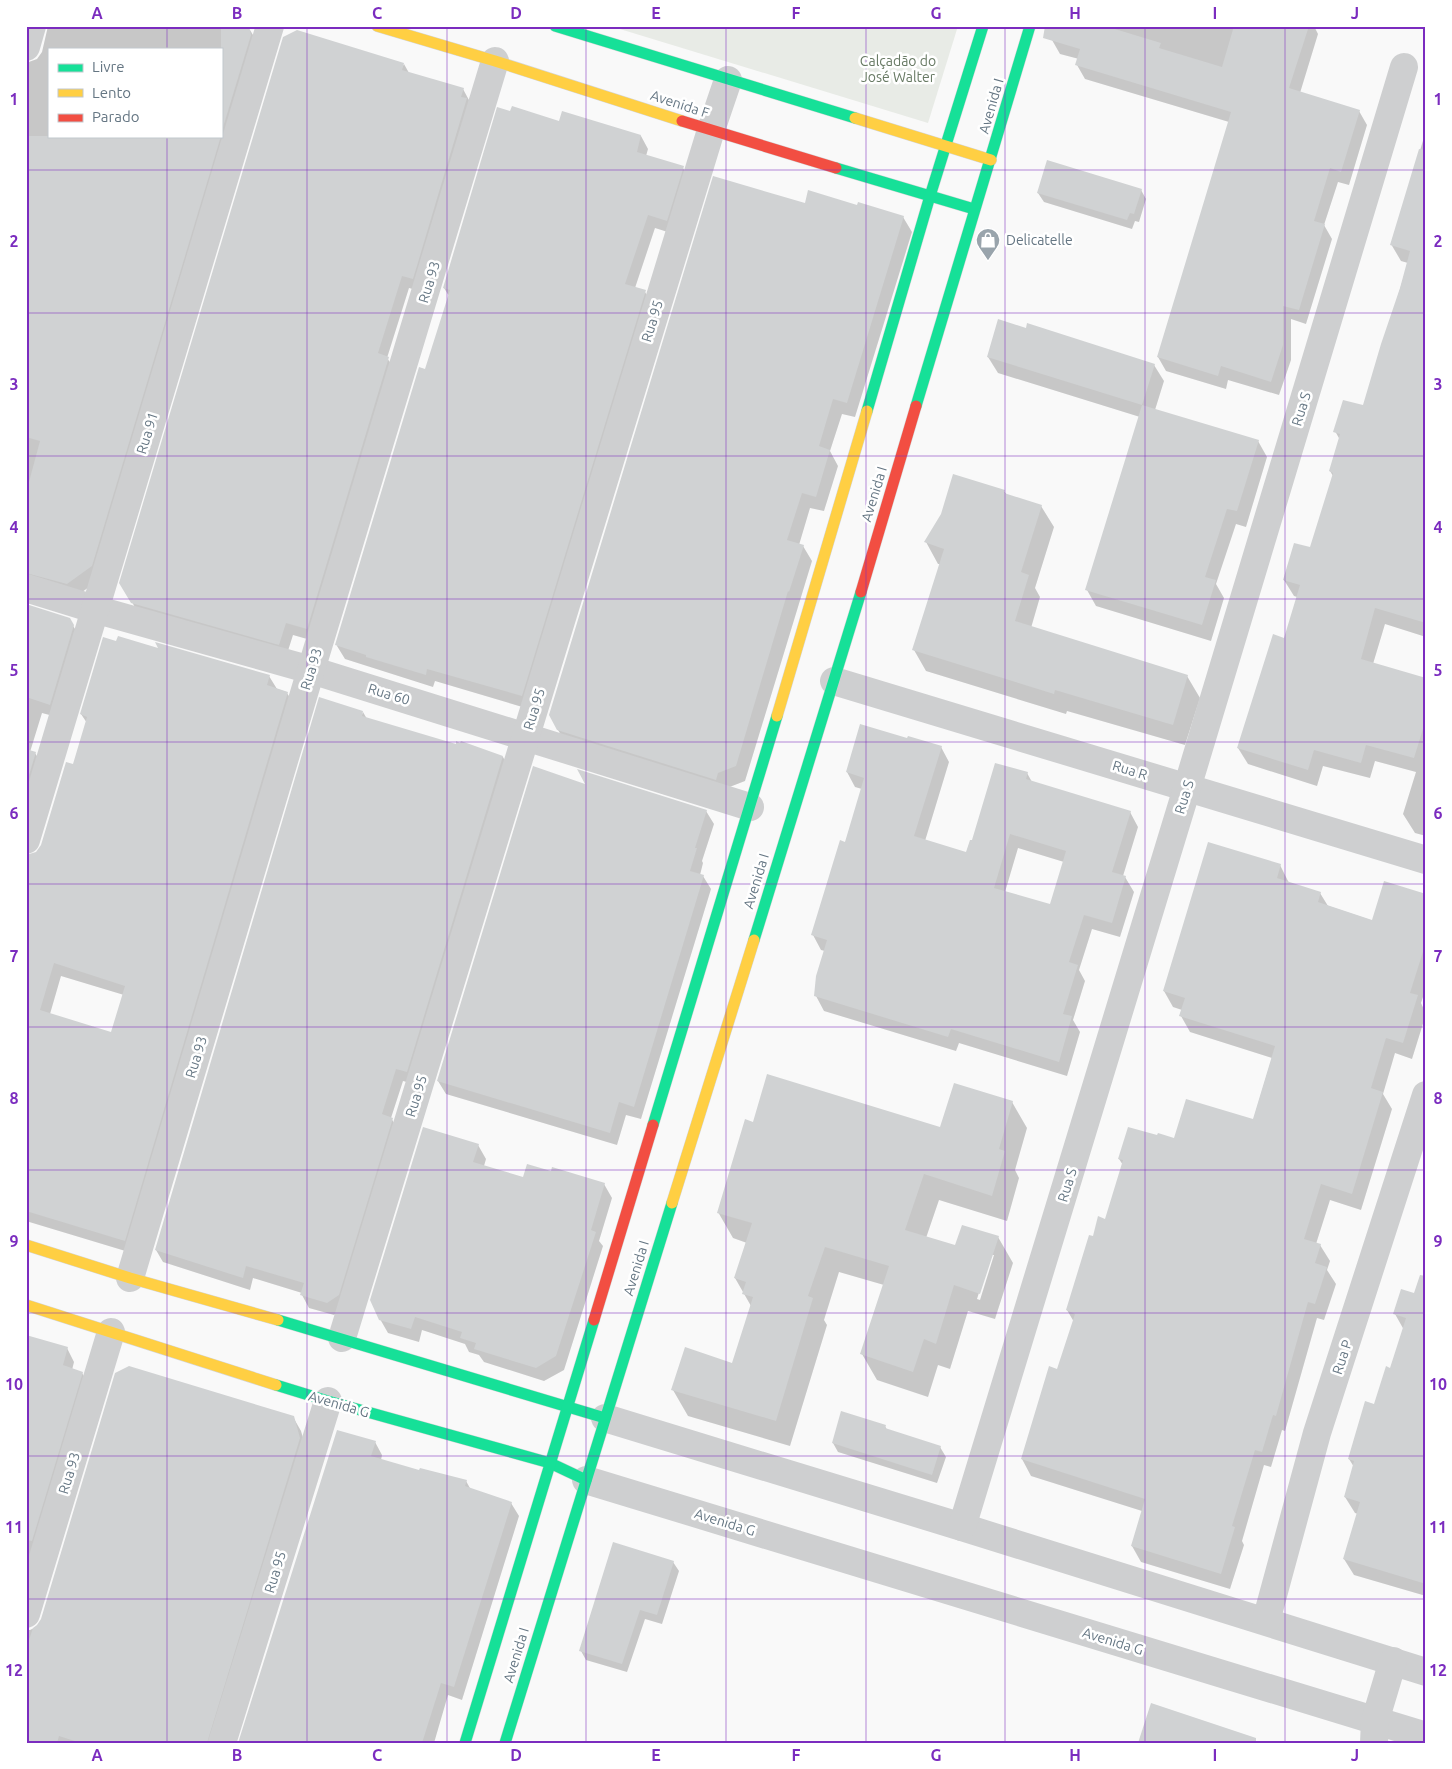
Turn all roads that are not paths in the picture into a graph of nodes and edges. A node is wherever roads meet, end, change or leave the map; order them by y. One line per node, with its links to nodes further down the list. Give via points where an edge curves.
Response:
1 (32, 26): 7 (street)
2 (270, 26): 17 (street, Rua 91)
3 (376, 26): 8 (street, Avenida F)
4 (555, 26): 10 (street)
5 (983, 26): 12 (street, Avenida I)
6 (1030, 26): 13 (street, Avenida I)
7 (26, 47)
8 (495, 61): 11 (street, Avenida F); 18 (street, Rua 93)
9 (1404, 67): 21 (street, Rua S)
10 (728, 80): 11 (street, Rua 95); 12 (street)
11 (711, 130): 14 (street, Avenida F); 20 (street, Rua 95)
12 (947, 145): 13 (street); 14 (street, Avenida I)
13 (991, 160): 15 (street, Avenida I)
14 (930, 196): 15 (street, Avenida F); 22 (street, Avenida I)
15 (974, 209): 19 (street, Avenida I)
16 (26, 588): 17 (street, Rua 60)
17 (94, 609): 18 (street, Rua 60); 23 (street, Rua 91)
18 (311, 670): 20 (street, Rua 60); 27 (street, Rua 93)
19 (834, 680): 21 (street, Rua R); 33 (street, Avenida I)
20 (526, 737): 22 (street, Rua 60); 30 (street, Rua 95)
21 (1187, 788): 24 (street, Rua R); 36 (street, Rua S)
22 (750, 807): 32 (street, Avenida I)
23 (26, 840)
24 (1426, 860)
25 (1426, 1095): 38 (street, Rua P, via 1317,1433)
26 (26, 1245): 27 (street)
27 (130, 1278): 30 (street)
28 (26, 1305): 29 (street, Avenida G)
29 (111, 1332): 31 (street, Avenida G); 37 (street, Rua 93)
30 (342, 1338): 32 (street)
31 (328, 1401): 34 (street, Avenida G); 43 (street, Rua 95)
32 (567, 1407): 33 (street); 34 (street, Avenida I)
33 (605, 1418): 35 (street, Avenida I); 36 (street)
34 (550, 1463): 35 (street, Avenida G); 44 (street, Avenida I)
35 (586, 1480): 41 (street, Avenida G); 45 (street, Avenida I)
36 (962, 1527): 38 (street)
37 (26, 1614)
38 (1266, 1621): 39 (street)
39 (1393, 1661): 40 (street); 41 (street)
40 (1426, 1672)
41 (1374, 1732): 42 (street, Avenida G)
42 (1426, 1736)
43 (222, 1743)
44 (465, 1743)
45 (505, 1743)

